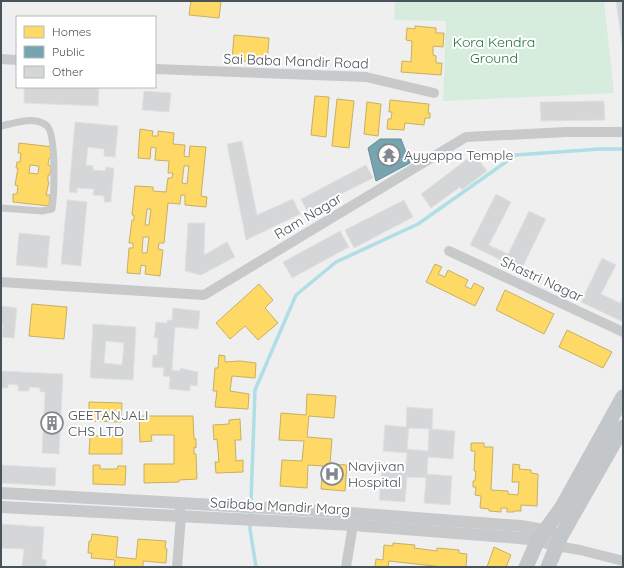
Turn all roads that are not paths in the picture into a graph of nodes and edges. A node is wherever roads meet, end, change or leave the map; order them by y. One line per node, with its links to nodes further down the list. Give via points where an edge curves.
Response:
1 (1, 59): 2 (street)
2 (16, 60)
3 (156, 69): 4 (street, Sai Baba Mandir Road, via 366,77)
4 (434, 93)
5 (1, 126): 7 (street, via 25,121 42,122 48,126 53,141 54,181 52,210)
6 (623, 132): 9 (street, Ram Nagar, via 466,137 204,295)
7 (1, 208)
8 (449, 251): 10 (street, Shastri Nagar)
9 (1, 282)
10 (623, 332)
11 (623, 397): 18 (main road, via 562,507)
12 (623, 427): 19 (main road)
13 (1, 493): 14 (street, Saibaba Mandir Marg)
14 (179, 503): 16 (street); 18 (street, Saibaba Mandir Marg, via 345,512 521,526)
15 (1, 507): 16 (street, Saibaba Mandir Marg)
16 (181, 516): 17 (street, Saibaba Mandir Marg); 21 (street)
17 (353, 525): 18 (street, Saibaba Mandir Marg); 22 (street)
18 (541, 535): 19 (street, Saibaba Mandir Marg); 23 (main road)
19 (559, 541): 20 (street, via 580,550); 24 (main road)
20 (623, 561)
21 (177, 567)
22 (346, 567)
23 (526, 567)
24 (548, 567)

